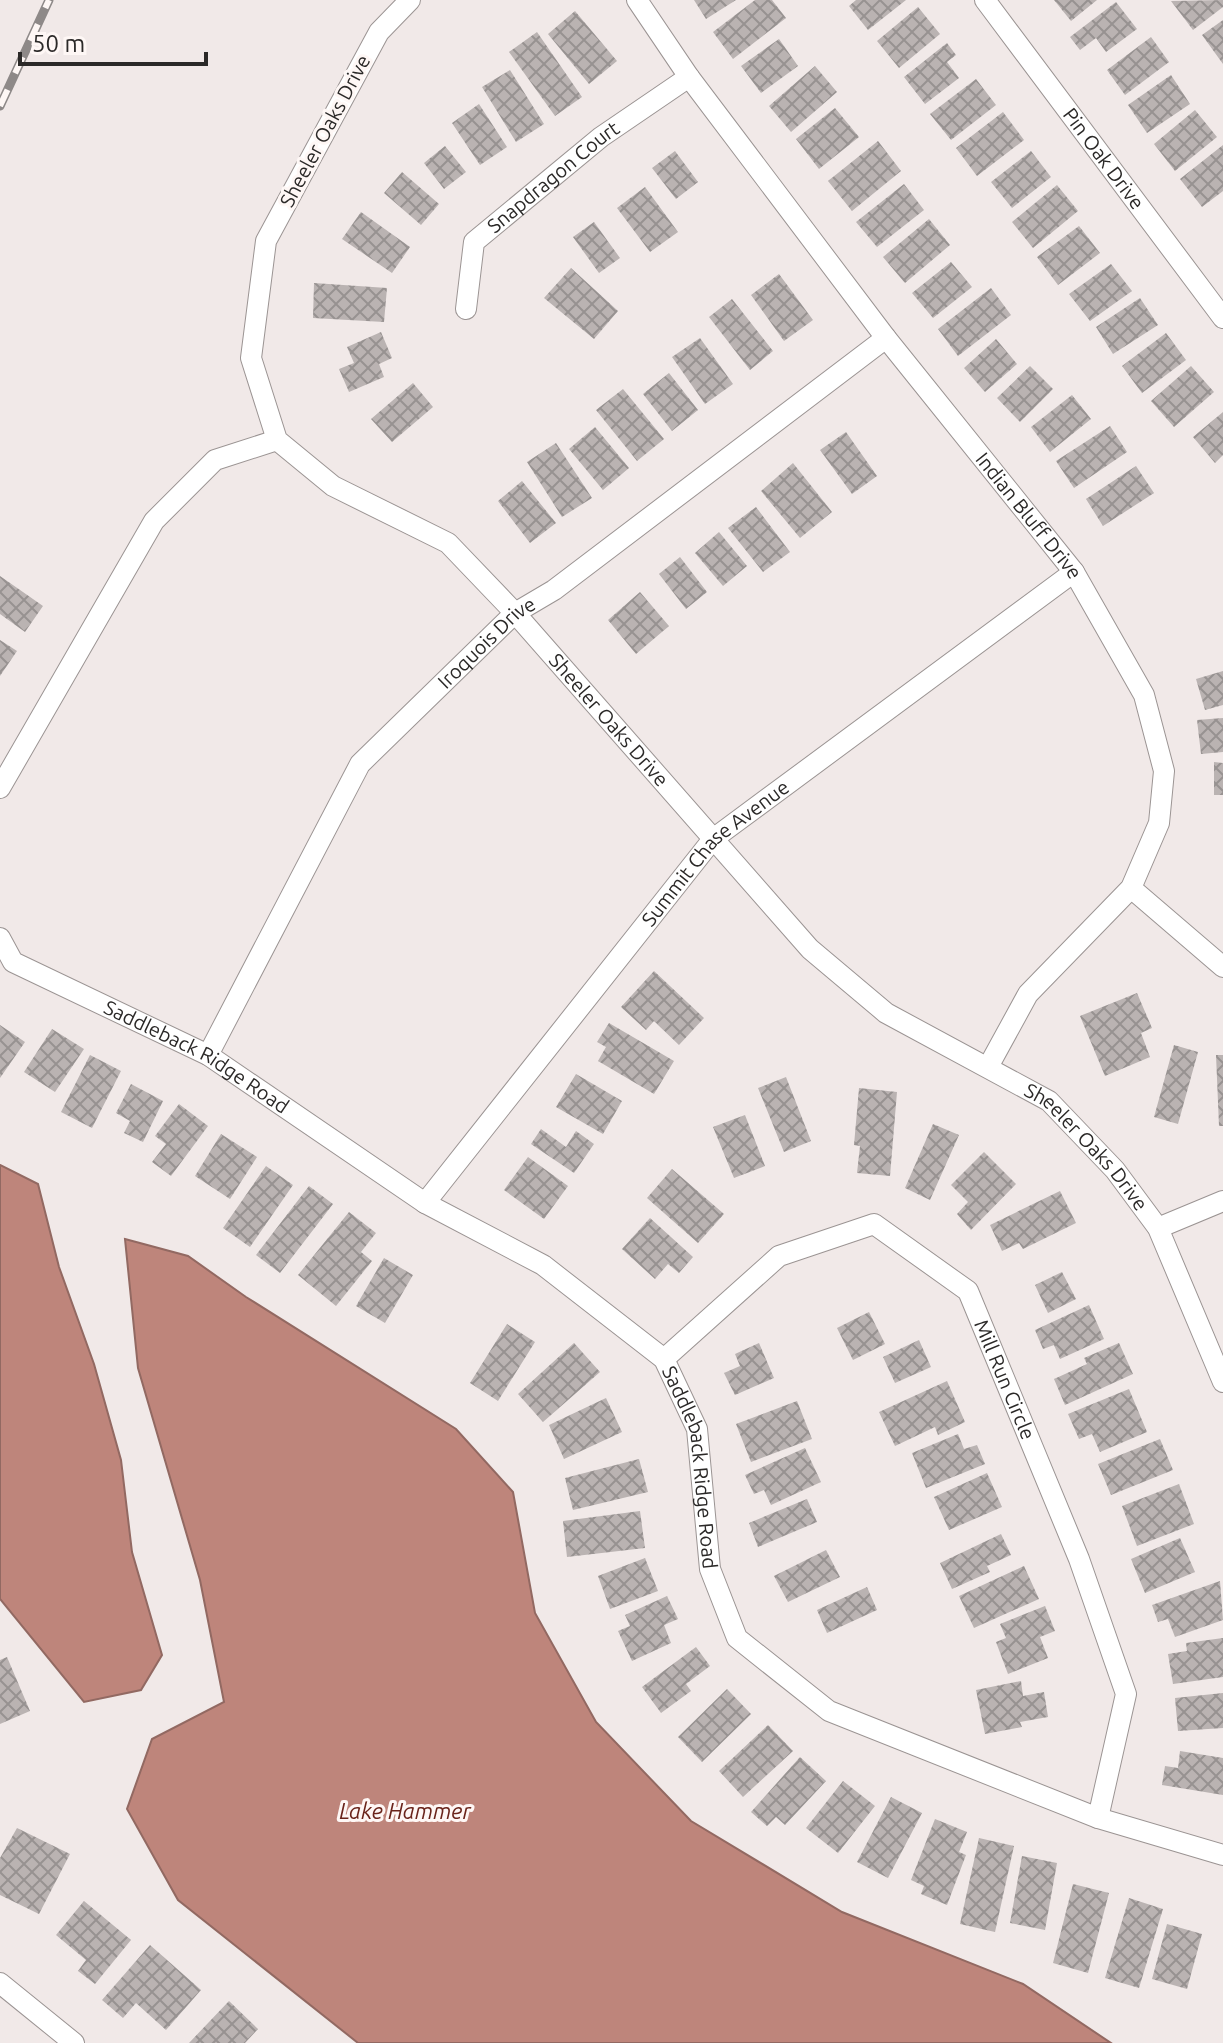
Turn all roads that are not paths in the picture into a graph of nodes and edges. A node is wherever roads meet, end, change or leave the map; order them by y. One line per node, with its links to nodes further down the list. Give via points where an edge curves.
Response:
1 (410, 0): 8 (street, Sheeler Oaks Drive, via 379,32 266,241 251,358)
2 (637, 0): 4 (street, Indian Bluff Drive)
3 (985, 0): 6 (street, Pin Oak Drive)
4 (689, 77): 5 (street, Snapdragon Court, via 601,137 474,242); 7 (street, Indian Bluff Drive)
5 (466, 309)
6 (1223, 318)
7 (886, 338): 9 (street, Indian Bluff Drive); 10 (street, Iroquois Drive, via 554,590)
8 (277, 440): 10 (street, Sheeler Oaks Drive, via 333,486 448,543); 11 (street, via 215,460 154,521)
9 (1074, 572): 12 (street, Summit Chase Avenue); 13 (street, Indian Bluff Drive, via 1144,695 1164,771 1159,823)
10 (515, 613): 12 (street, Sheeler Oaks Drive); 16 (street, Iroquois Drive, via 360,764)
11 (0, 788)
12 (713, 839): 17 (street, Sheeler Oaks Drive, via 810,949 886,1013); 19 (street, Summit Chase Avenue)
13 (1131, 888): 15 (street); 17 (street, Indian Bluff Drive, via 1028,994)
14 (0, 938): 16 (street, Saddleback Ridge Road, via 13,962)
15 (1223, 967)
16 (208, 1055): 19 (street, Saddleback Ridge Road)
17 (988, 1067): 20 (street, Sheeler Oaks Drive, via 1049,1101 1115,1170)
18 (1223, 1201): 20 (street)
19 (425, 1203): 21 (street, Saddleback Ridge Road, via 543,1265)
20 (1158, 1228): 22 (street, Sheeler Oaks Drive)
21 (664, 1359): 23 (street, Saddleback Ridge Road, via 697,1429 710,1569 737,1638 829,1711); 23 (street, Mill Run Circle, via 779,1256 874,1224 968,1291 1079,1559 1126,1694)
22 (1223, 1382)
23 (1098, 1818): 24 (street, Saddleback Ridge Road)
24 (1223, 1855)
25 (0, 1983): 26 (street)
26 (74, 2043)

